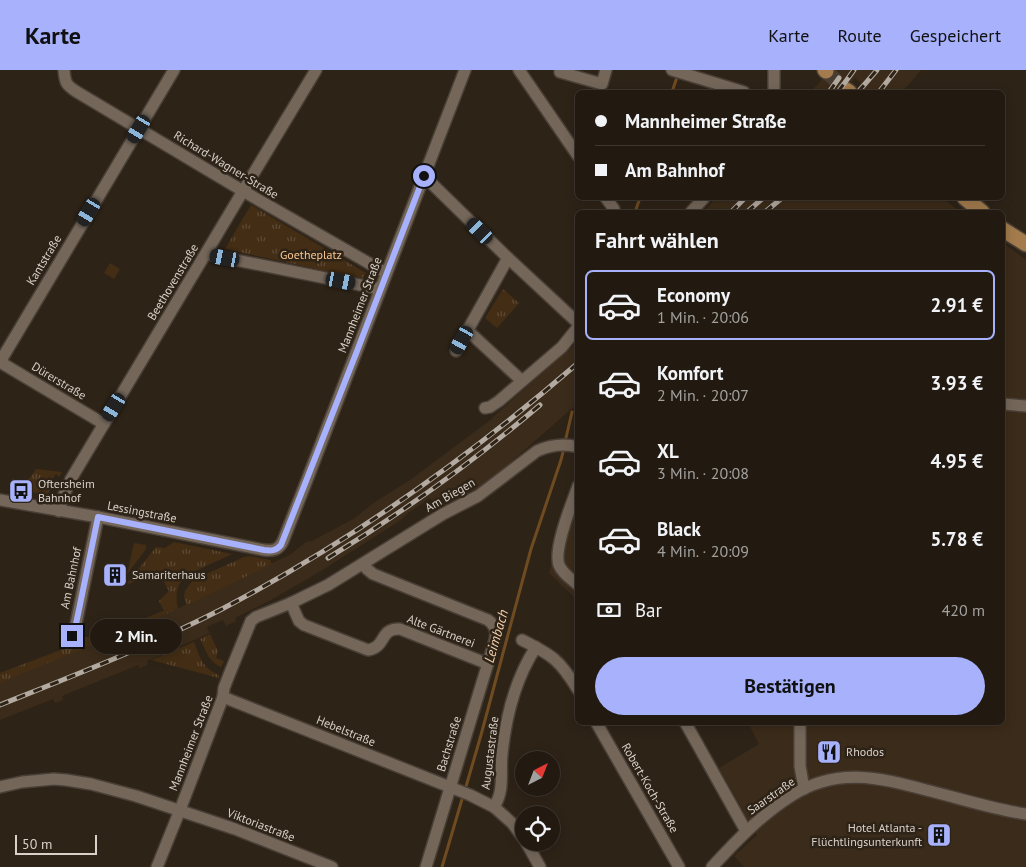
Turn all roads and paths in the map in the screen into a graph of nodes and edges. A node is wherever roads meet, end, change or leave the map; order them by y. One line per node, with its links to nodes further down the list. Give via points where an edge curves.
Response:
1 (64, 70): 12 (street, Richard-Wagner-Straße, via 68,86)
2 (174, 70): 12 (street, Kantstraße)
3 (316, 70): 15 (street, Beethovenstraße)
4 (465, 70): 14 (street, Mannheimer Straße)
5 (519, 70): 13 (street)
6 (606, 70): 9 (street, via 602,84)
7 (774, 70): 11 (street)
8 (676, 71): 10 (street)
9 (560, 72)
10 (738, 90)
11 (774, 90)
12 (139, 129): 15 (street, Richard-Wagner-Straße); 32 (street, Kantstraße)
13 (575, 152)
14 (424, 176): 25 (street); 26 (street, Mannheimer Straße)
15 (243, 191): 24 (street, Beethovenstraße); 26 (street, Richard-Wagner-Straße)
16 (607, 200): 19 (street)
17 (702, 200): 20 (street)
18 (967, 200): 21 (main road)
19 (614, 209)
20 (693, 210)
21 (980, 210)
22 (1005, 231): 23 (main road)
23 (1026, 244)
24 (206, 254): 27 (street); 37 (street, Beethovenstraße)
25 (508, 258): 28 (street); 29 (street)
26 (386, 274): 27 (street, Mannheimer Straße)
27 (380, 289): 43 (street, Mannheimer Straße)
28 (575, 320)
29 (468, 330): 31 (street); 33 (street)
30 (575, 331): 33 (street, via 562,347)
31 (456, 351)
32 (0, 362): 37 (street, Dürerstraße)
33 (522, 381): 36 (street, via 495,404)
34 (1005, 404): 35 (street)
35 (1026, 406)
36 (485, 408)
37 (104, 424): 41 (street, Beethovenstraße, via 71,479)
38 (570, 446): 44 (street, Am Biegen, via 537,451 478,496)
39 (575, 495): 45 (street, via 560,540 558,559 559,566)
40 (0, 500): 41 (street, Lessingstraße)
41 (59, 511): 42 (street, Lessingstraße)
42 (98, 517): 43 (street, Lessingstraße, via 264,550); 49 (street, Am Bahnhof, via 76,624)
43 (279, 548)
44 (363, 564): 46 (street, Am Biegen, via 328,586); 51 (street, Bachstraße, via 373,574 492,623 496,629 496,640)
45 (575, 582)
46 (291, 603): 47 (street, Am Biegen, via 256,617); 51 (street, Alte Gärtnerei, via 304,625 368,650 379,646 388,631 394,628)
47 (247, 628): 53 (street, Mannheimer Straße, via 224,688)
48 (522, 640): 50 (street)
49 (69, 643)
50 (536, 647): 52 (street, via 558,661); 60 (street, Augustastraße, via 524,667 510,705 502,754 502,784)
51 (488, 664): 58 (street, Bachstraße)
52 (575, 685)
53 (224, 697): 58 (street, Hebelstraße); 61 (street, Mannheimer Straße)
54 (598, 725): 70 (street, Robert-Koch-Straße)
55 (687, 725): 64 (street)
56 (800, 725): 59 (street, via 800,766)
57 (0, 787): 61 (street, Viktoriastraße, via 66,780 92,784)
58 (453, 789): 60 (street, Augustastraße); 68 (street, Bachstraße)
59 (804, 789): 62 (street, Saarstraße, via 837,778 890,780); 64 (street, Saarstraße)
60 (494, 807): 63 (street, Augustastraße)
61 (180, 810): 66 (street, Mannheimer Straße); 67 (street, Viktoriastraße)
62 (1026, 814)
63 (515, 827)
64 (746, 831): 71 (street, Saarstraße)
65 (531, 851): 69 (street)
66 (157, 867)
67 (332, 867)
68 (426, 867)
69 (540, 867)
70 (679, 867)
71 (712, 867)

